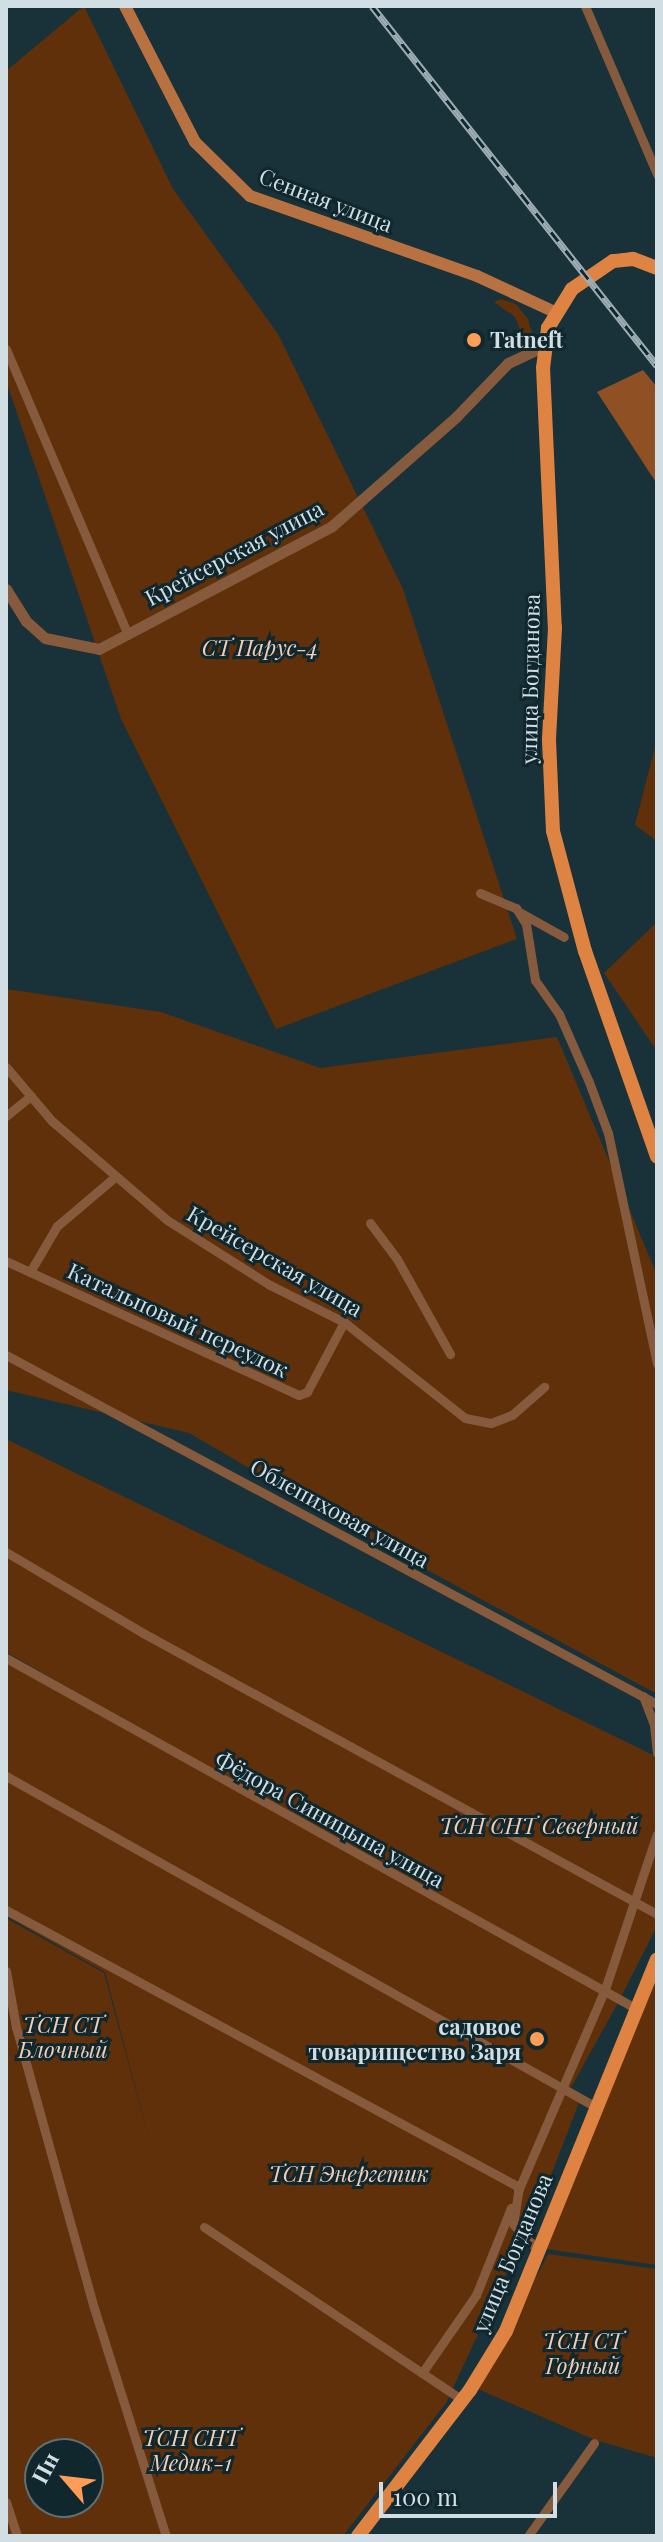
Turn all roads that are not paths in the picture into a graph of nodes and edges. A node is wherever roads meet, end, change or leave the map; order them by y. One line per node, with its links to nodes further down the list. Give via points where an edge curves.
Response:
1 (125, 6): 5 (main road, Сенная улица, via 195,142 250,196 477,276)
2 (585, 6): 3 (street)
3 (657, 174)
4 (657, 268): 5 (main road, улица Богданова, via 633,259 613,261 572,289)
5 (555, 312): 6 (main road, улица Богданова)
6 (544, 346): 9 (street, Крейсерская улица, via 508,363 343,519); 16 (main road, улица Богданова, via 555,628 549,740 553,831 585,951)
7 (6, 349): 9 (street)
8 (6, 589): 9 (street, Крейсерская улица, via 26,621 63,645 99,649)
9 (127, 632)
10 (480, 893): 11 (street)
11 (516, 908): 12 (street); 24 (street, via 526,924 535,980 559,1014 608,1133)
12 (564, 937)
13 (6, 1067): 14 (street, Крейсерская улица)
14 (31, 1096): 15 (street); 17 (street, Крейсерская улица)
15 (6, 1116)
16 (657, 1157)
17 (116, 1176): 20 (street, via 57,1226); 21 (street, Крейсерская улица, via 167,1220 270,1285)
18 (370, 1223): 22 (street, via 397,1259)
19 (6, 1261): 20 (street, Катальповый переулок)
20 (30, 1272): 21 (street, Катальповый переулок, via 299,1395 307,1392)
21 (344, 1322): 25 (street, Крейсерская улица, via 465,1418 491,1423 512,1415)
22 (450, 1354)
23 (6, 1355): 28 (street, Облепиховая улица)
24 (657, 1364)
25 (544, 1387)
26 (6, 1552): 33 (street)
27 (6, 1658): 38 (street, Фёдора Синицына улица)
28 (643, 1696): 29 (street, Облепиховая улица); 30 (street)
29 (657, 1704)
30 (657, 1753)
31 (6, 1776): 40 (street, via 159,1858)
32 (657, 1834): 33 (street)
33 (637, 1905): 35 (street); 38 (street)
34 (6, 1910): 42 (street)
35 (657, 1914)
36 (657, 1960): 39 (main road, улица Богданова)
37 (6, 1971): 50 (street, via 16,2027 94,2308)
38 (605, 1989): 39 (street, Фёдора Синицына улица); 40 (street)
39 (637, 2009): 41 (main road, улица Богданова)
40 (562, 2091): 41 (street); 42 (street)
41 (596, 2107): 44 (main road, улица Богданова)
42 (519, 2187): 44 (street, via 513,2224); 45 (street, via 476,2295)
43 (204, 2227): 45 (street)
44 (539, 2251): 46 (main road, улица Богданова, via 506,2331)
45 (422, 2373): 46 (street)
46 (462, 2400): 51 (main road, улица Богданова)
47 (594, 2443): 52 (street)
48 (6, 2502): 49 (street)
49 (17, 2536)
50 (166, 2536)
51 (358, 2536)
52 (528, 2536)

